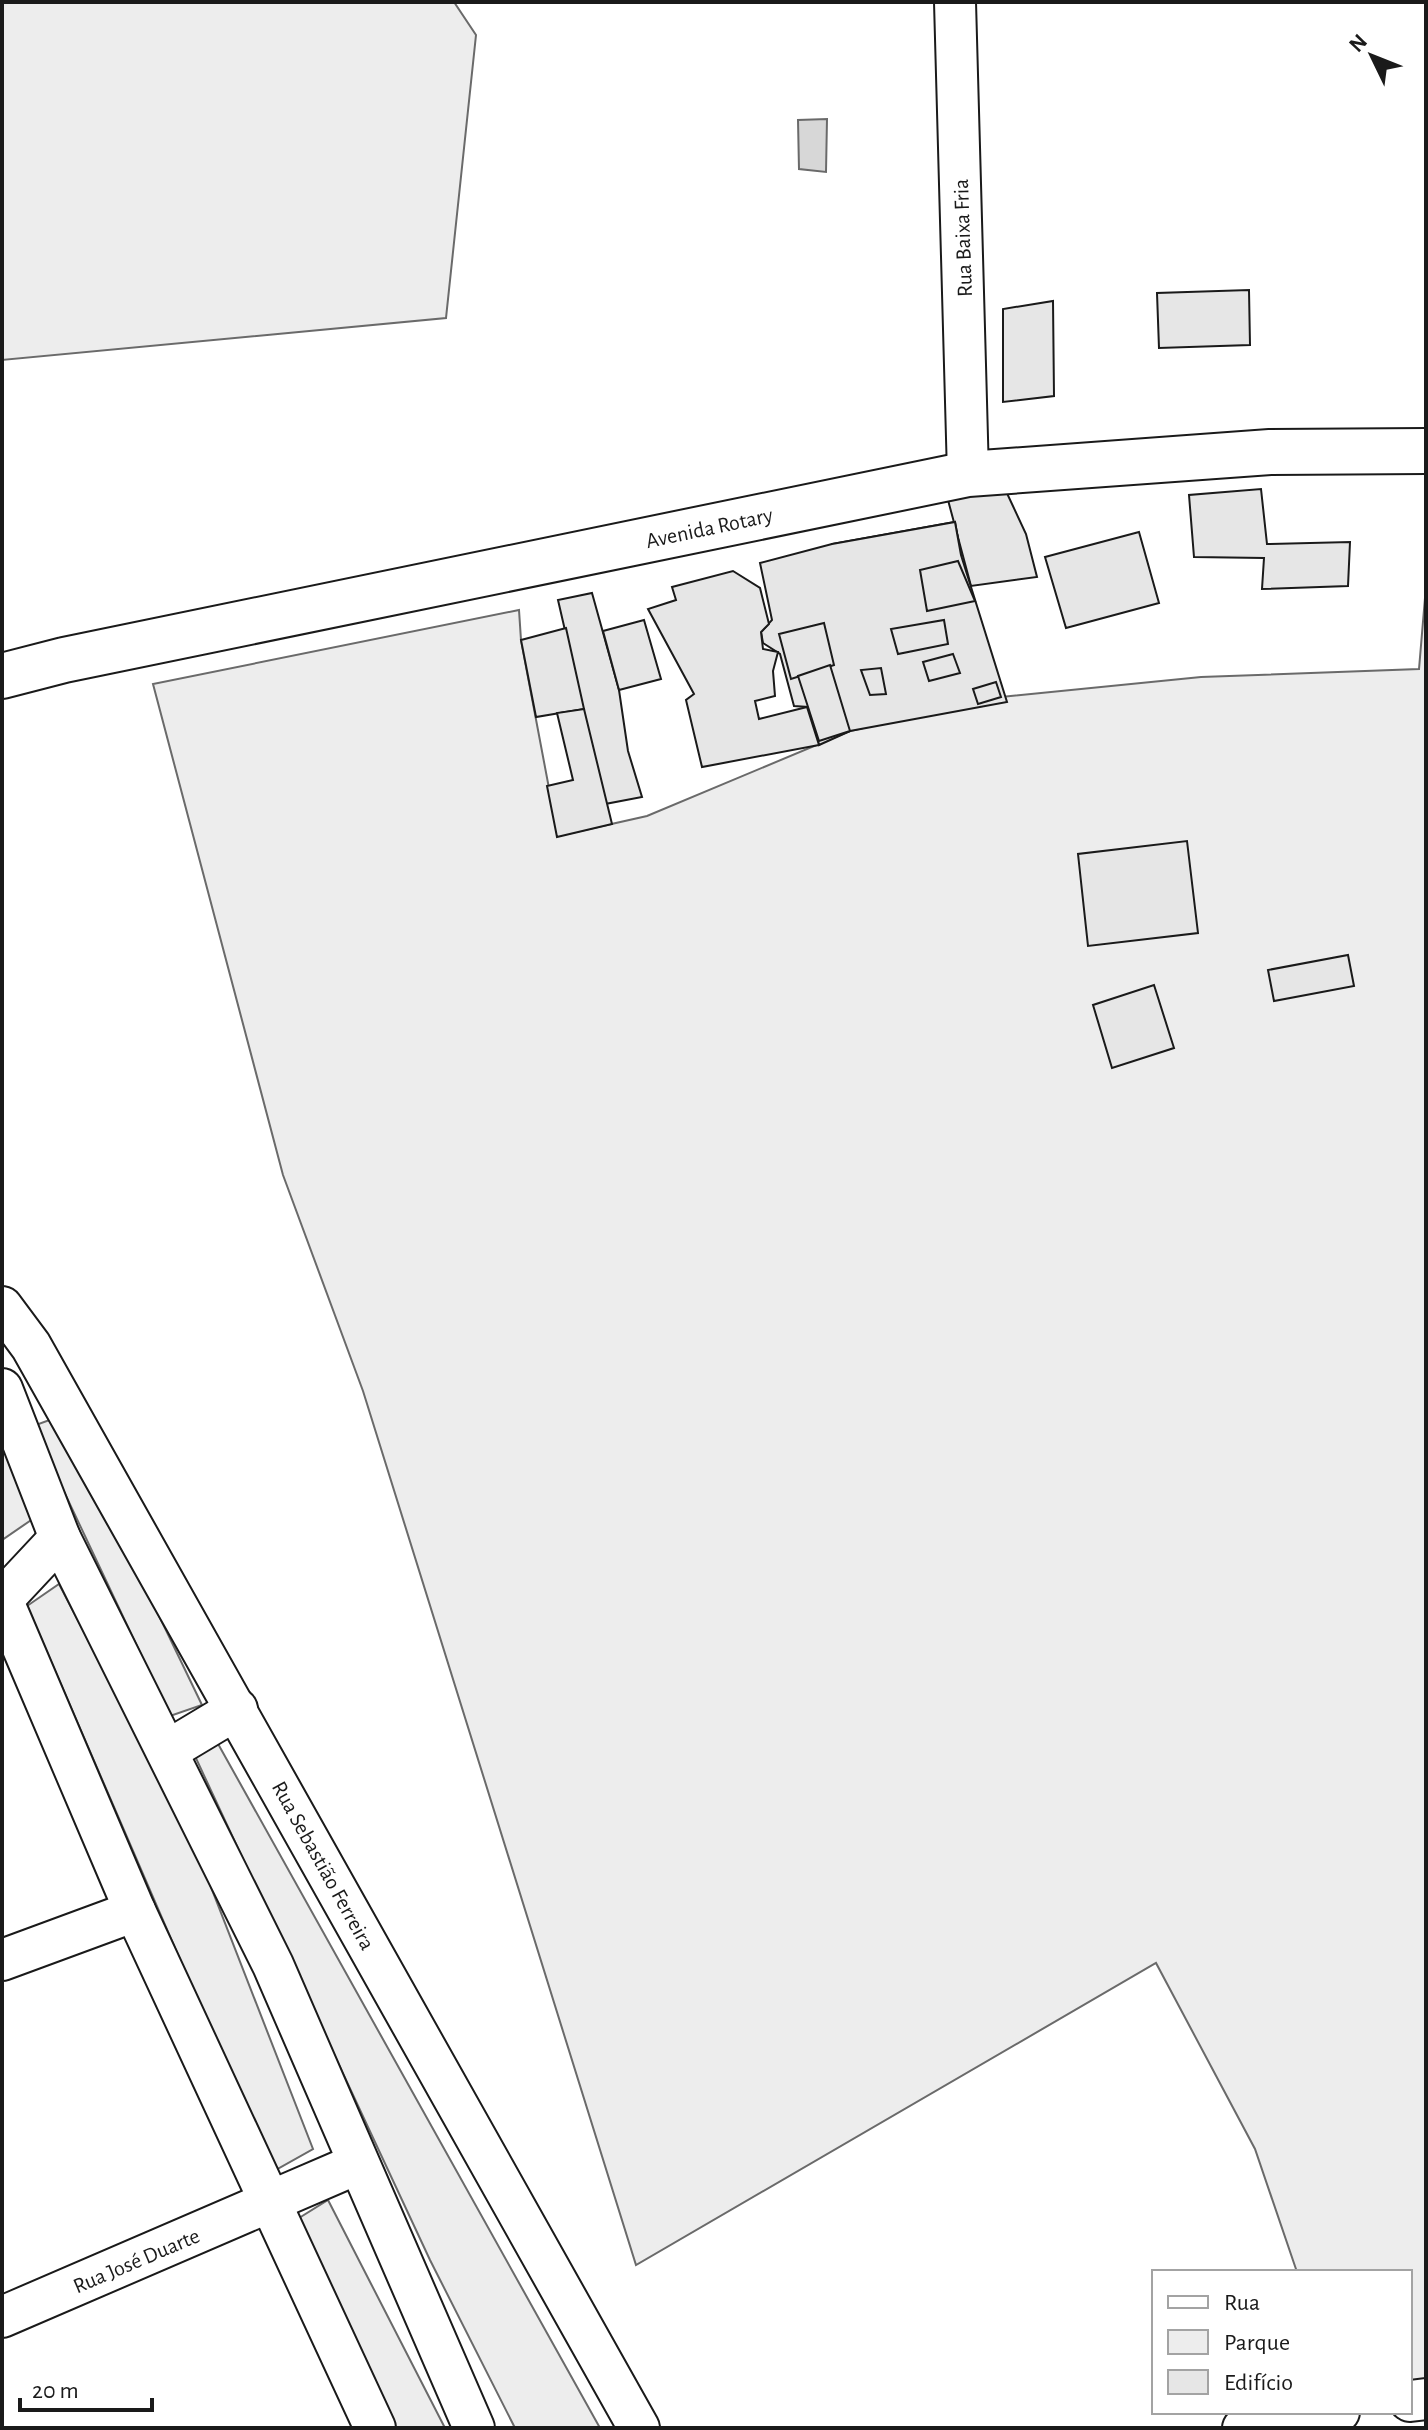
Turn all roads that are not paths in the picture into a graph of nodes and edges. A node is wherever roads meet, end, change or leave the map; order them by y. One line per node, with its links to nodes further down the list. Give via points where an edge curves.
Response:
1 (955, 2): 3 (street, Rua Baixa Fria)
2 (1426, 451): 3 (main road, Avenida Rotary, via 1270,452)
3 (968, 474): 4 (main road, Avenida Rotary)
4 (2, 676)
5 (2, 1307): 9 (street, Rua Sebastião Ferreira, via 31,1346)
6 (2, 1389): 7 (street)
7 (60, 1538): 8 (street); 10 (street)
8 (2, 1600): 11 (street)
9 (237, 1709): 10 (street); 19 (street, Rua Sebastião Ferreira)
10 (167, 1751): 13 (street, via 273,1965)
11 (135, 1911): 12 (street); 14 (street)
12 (2, 1960)
13 (357, 2164): 14 (street, Rua José Duarte); 18 (street)
14 (271, 2203): 15 (street, Rua José Duarte); 17 (street)
15 (2, 2317)
16 (1327, 2414): 20 (street)
17 (375, 2428)
18 (474, 2428)
19 (639, 2428)
20 (1243, 2428)

